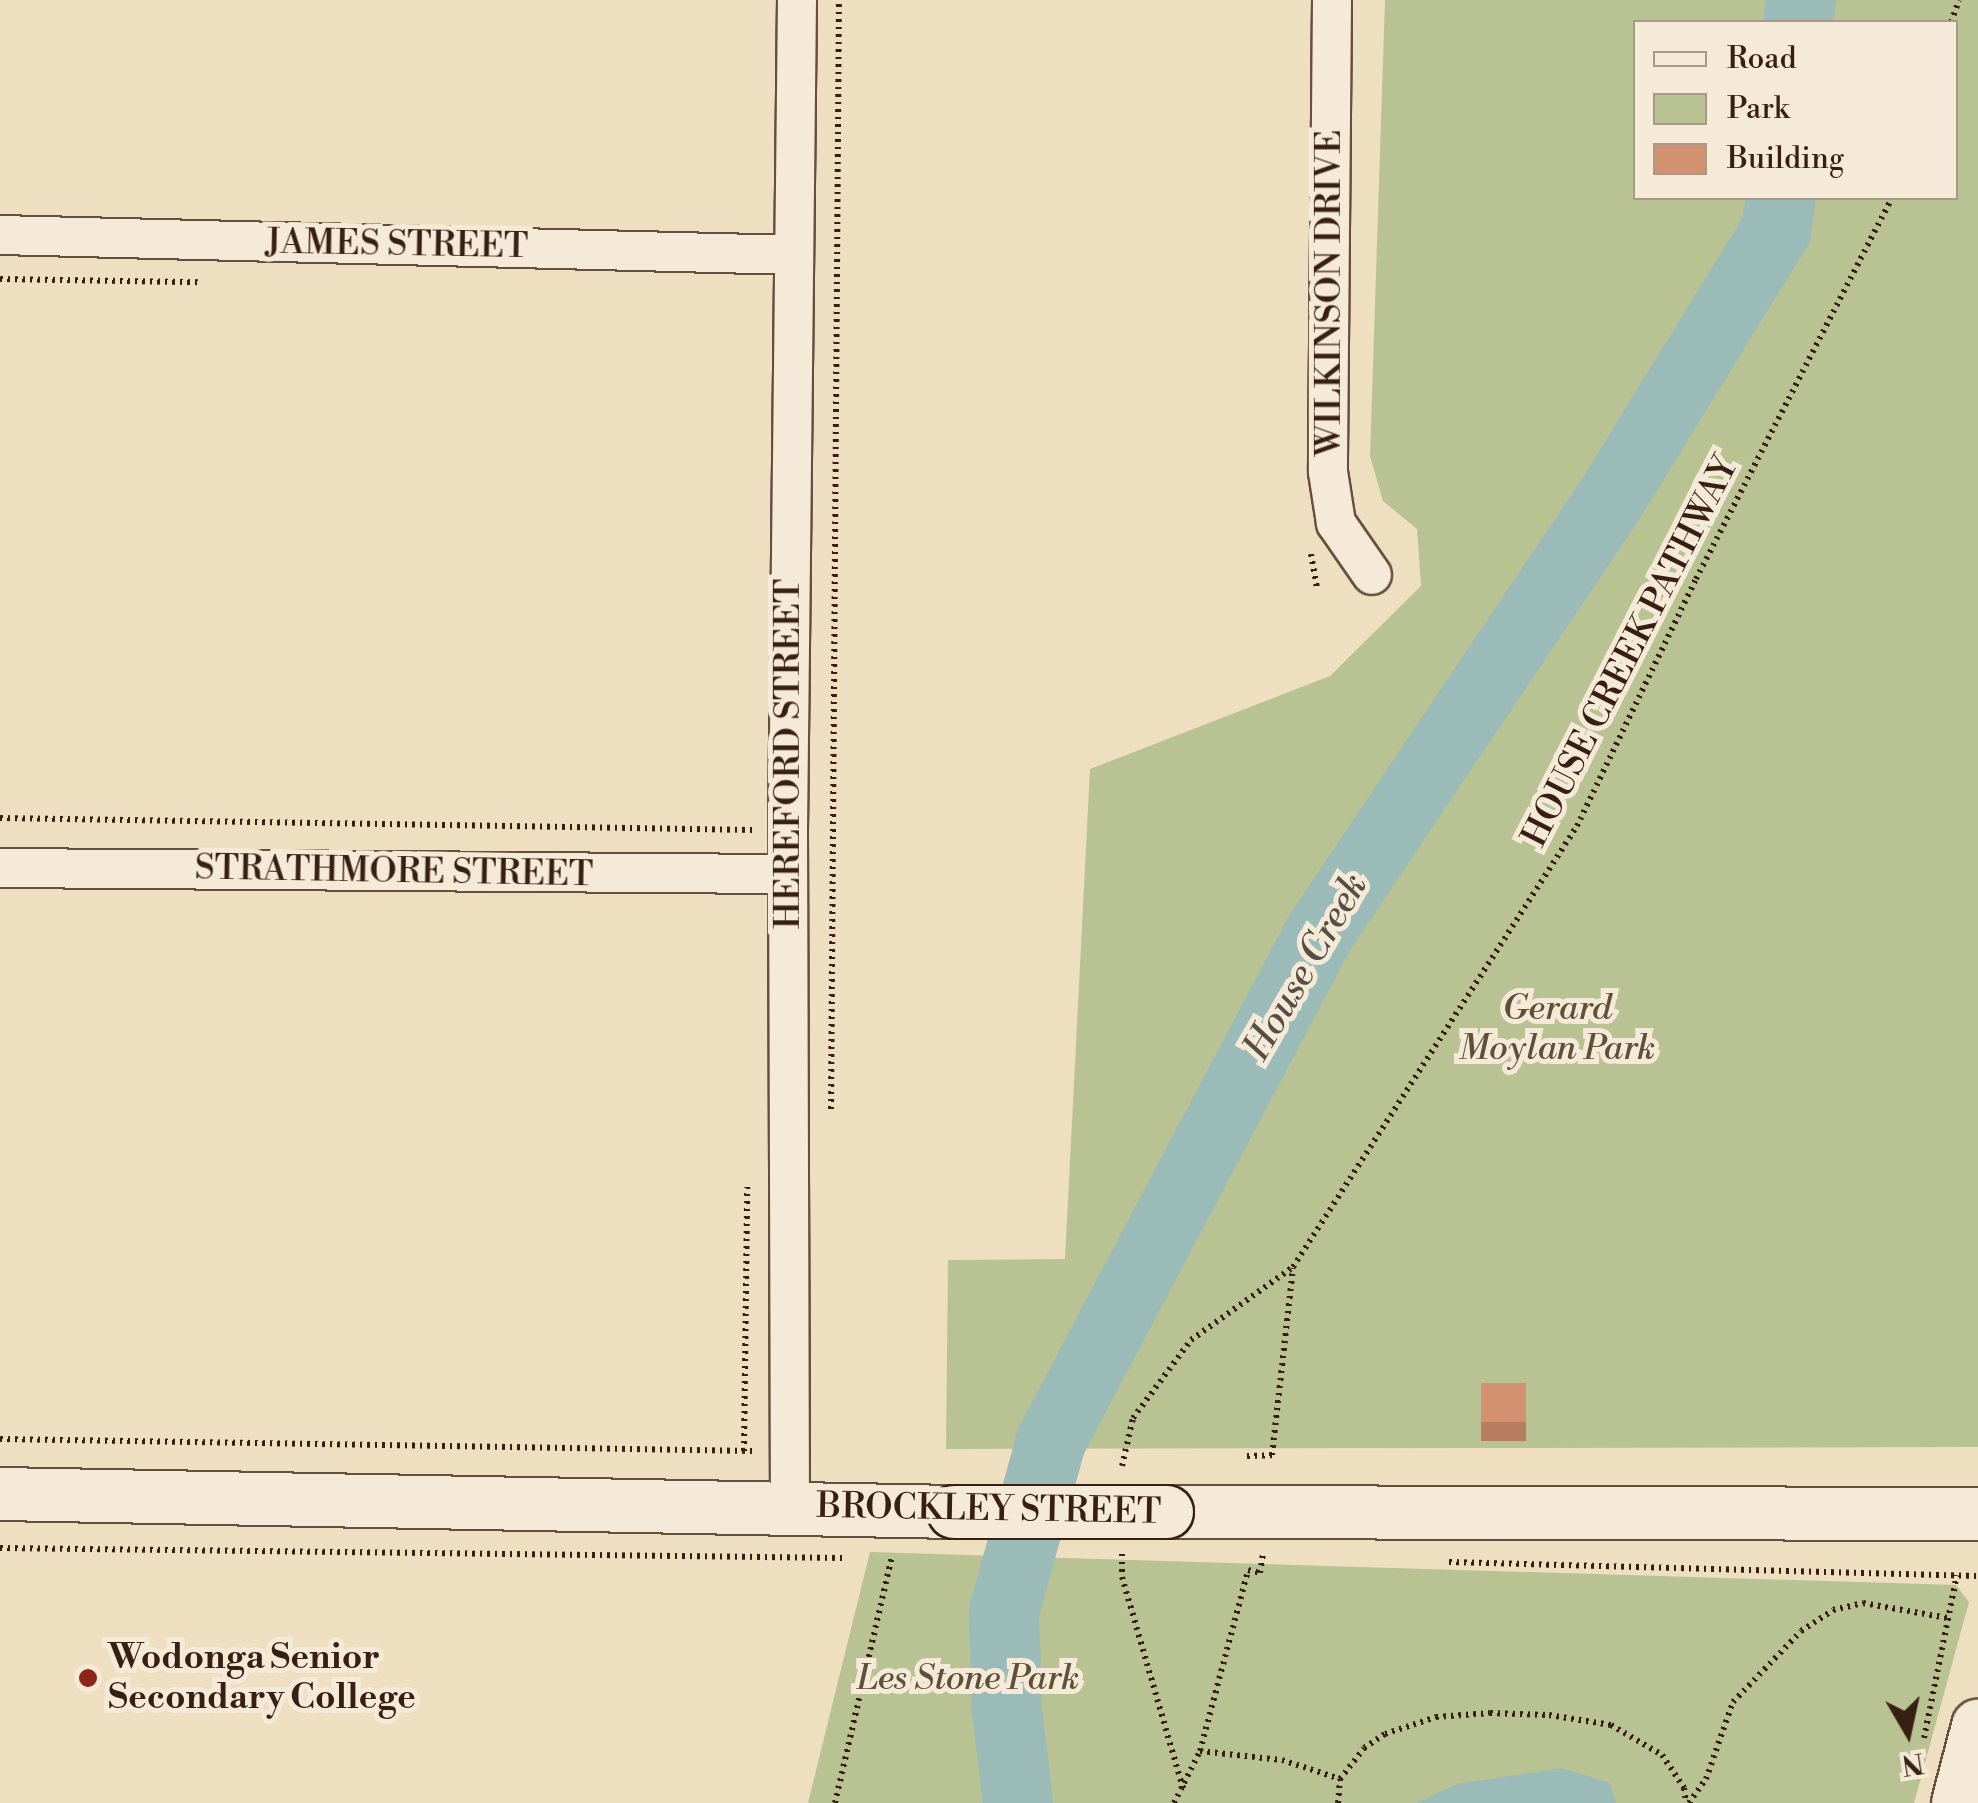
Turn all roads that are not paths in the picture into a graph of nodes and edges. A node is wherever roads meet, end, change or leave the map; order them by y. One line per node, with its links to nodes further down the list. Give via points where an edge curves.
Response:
1 (797, 0): 4 (street, HEREFORD STREET)
2 (1332, 0): 5 (street, WILKINSON DRIVE, via 1328,472 1336,523)
3 (0, 235): 4 (street, JAMES STREET)
4 (794, 256): 7 (street, HEREFORD STREET)
5 (1372, 575)
6 (0, 868): 7 (street, STRATHMORE STREET)
7 (788, 874): 9 (street, HEREFORD STREET)
8 (0, 1494): 9 (main road, BROCKLEY STREET)
9 (790, 1508): 10 (main road, BROCKLEY STREET, bridge)
10 (1978, 1514)
11 (1978, 1726): 12 (main road)
12 (1958, 1803)

